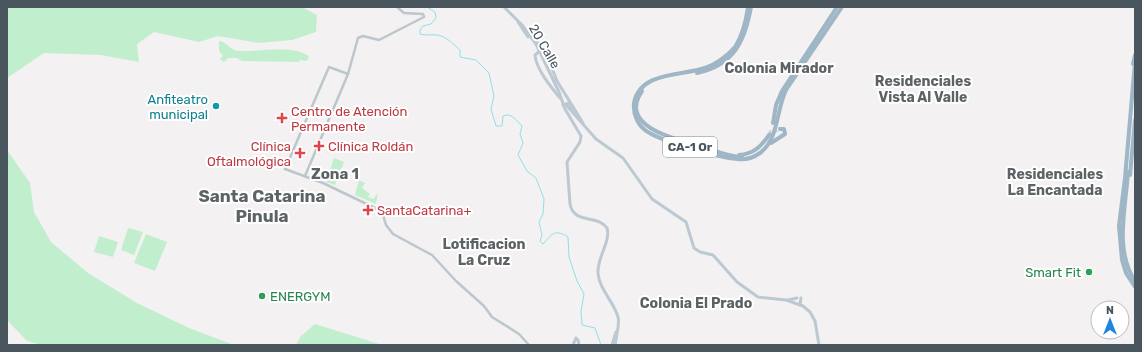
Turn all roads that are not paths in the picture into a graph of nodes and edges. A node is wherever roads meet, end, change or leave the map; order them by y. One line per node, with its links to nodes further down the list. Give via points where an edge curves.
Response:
1 (397, 7): 14 (street, via 402,12 423,14 424,17 379,40 361,36 355,47)
2 (504, 7): 8 (main road, 20 Calle)
3 (750, 7): 27 (highway, CA-1 Or, via 740,38 730,52 710,66 647,83 636,97 634,113 639,124 652,135 732,159 744,160 754,157); 28 (highway, CA-1 Or, via 742,42 728,58 703,71 653,82 642,92 638,103 640,117 652,131)
4 (838, 7): 6 (highway, via 835,13); 7 (highway, CA-1 Or)
5 (842, 7): 6 (highway, CA-1 Or)
6 (837, 14): 9 (highway, CA-1 Or)
7 (830, 17): 9 (highway, via 832,19); 28 (highway, CA-1 Or, via 779,96 770,135 765,145 748,156)
8 (518, 20): 10 (main road, 20 Calle); 16 (main road, via 519,26 535,47)
9 (827, 29): 27 (highway, CA-1 Or, via 786,90)
10 (528, 33): 15 (main road, via 545,51); 18 (main road, 20 Calle, via 536,44)
11 (1135, 55): 20 (highway)
12 (1135, 62): 13 (highway)
13 (1134, 71): 30 (highway)
14 (348, 74): 29 (street); 29 (street, via 329,67 285,169)
15 (557, 81): 16 (main road, via 545,55 542,51 537,52 536,58); 22 (main road)
16 (554, 89): 18 (main road)
17 (1135, 94): 30 (highway)
18 (562, 100): 19 (main road)
19 (566, 105): 22 (main road); 40 (main road, via 581,136 567,162 571,210 576,215 600,222 607,228 608,236 599,259 598,274 618,317)
20 (1128, 117): 21 (highway); 25 (highway)
21 (1135, 120): 26 (highway)
22 (586, 128): 38 (main road, via 596,139 624,158 652,199 686,222 694,248 714,255 737,282 758,297)
23 (780, 129): 27 (highway, via 784,130 784,135)
24 (769, 135): 28 (highway, via 762,145 750,153 737,155)
25 (1127, 138): 26 (street); 26 (highway); 31 (highway)
26 (1134, 138): 32 (highway)
27 (768, 145)
28 (720, 152)
29 (305, 176): 41 (street, via 377,209 393,234 427,252 481,303 492,317 519,334)
30 (1126, 178): 31 (highway); 32 (highway)
31 (1122, 192): 33 (highway)
32 (1126, 197): 33 (highway)
33 (1121, 243): 34 (highway); 35 (highway, via 1126,273)
34 (1135, 281)
35 (1135, 287)
36 (797, 298): 38 (main road)
37 (801, 298): 39 (main road)
38 (786, 300): 39 (main road)
39 (800, 305): 44 (main road, via 812,316)
40 (614, 343)
41 (529, 345)
42 (574, 345): 43 (main road, via 576,338)
43 (579, 345)
44 (819, 345)

